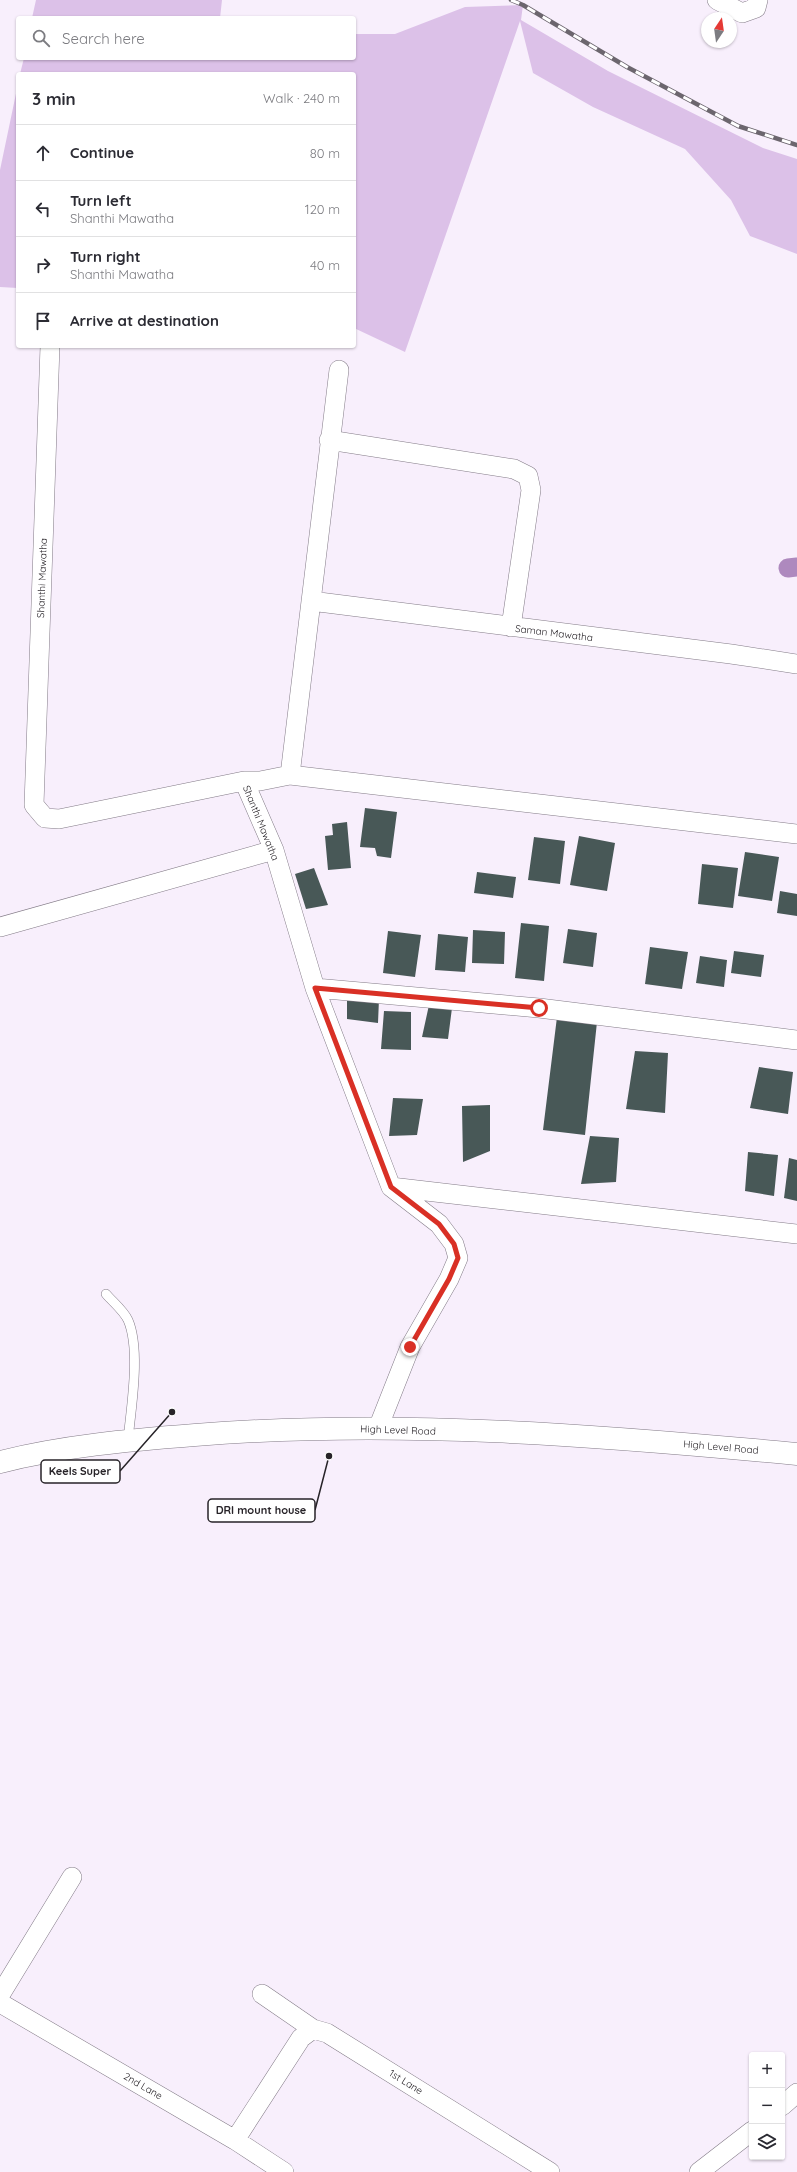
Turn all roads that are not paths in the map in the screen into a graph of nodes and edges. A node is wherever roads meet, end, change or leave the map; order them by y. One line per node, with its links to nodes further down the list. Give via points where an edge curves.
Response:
1 (718, 0): 2 (street, via 742,12 756,8)
2 (758, 0)
3 (50, 348): 10 (street, Shanthi Mawatha, via 34,805 45,818 59,819)
4 (339, 370): 5 (street)
5 (329, 440): 6 (street); 7 (street, via 514,469 528,476 531,490)
6 (311, 601): 7 (street, Saman Mawatha); 9 (street)
7 (510, 627): 8 (street, Saman Mawatha)
8 (797, 664)
9 (290, 775): 10 (street, via 260,781); 11 (street)
10 (244, 781): 12 (street, Shanthi Mawatha)
11 (797, 834)
12 (274, 850): 13 (street); 14 (street, Shanthi Mawatha)
13 (0, 927)
14 (315, 988): 15 (street, via 539,1008); 16 (street, Shanthi Mawatha)
15 (797, 1040)
16 (391, 1187): 17 (street); 19 (street, via 439,1224 454,1244 458,1258 449,1279 410,1347)
17 (797, 1234)
18 (106, 1294): 20 (lane, via 128,1320 134,1348)
19 (378, 1428): 20 (highway, High Level Road, via 269,1429); 21 (highway, High Level Road, via 634,1439)
20 (128, 1440): 22 (highway, High Level Road)
21 (797, 1454)
22 (0, 1462)
23 (72, 1877): 25 (street)
24 (262, 1994): 27 (street, 1st Lane)
25 (0, 1995)
26 (0, 2002): 31 (street, 2nd Lane)
27 (314, 2029): 31 (street, via 301,2038); 33 (street, 1st Lane, via 327,2033)
28 (797, 2094): 29 (street)
29 (785, 2104)
30 (749, 2133): 34 (street)
31 (235, 2140): 32 (street, 2nd Lane)
32 (284, 2172)
33 (550, 2172)
34 (699, 2172)

